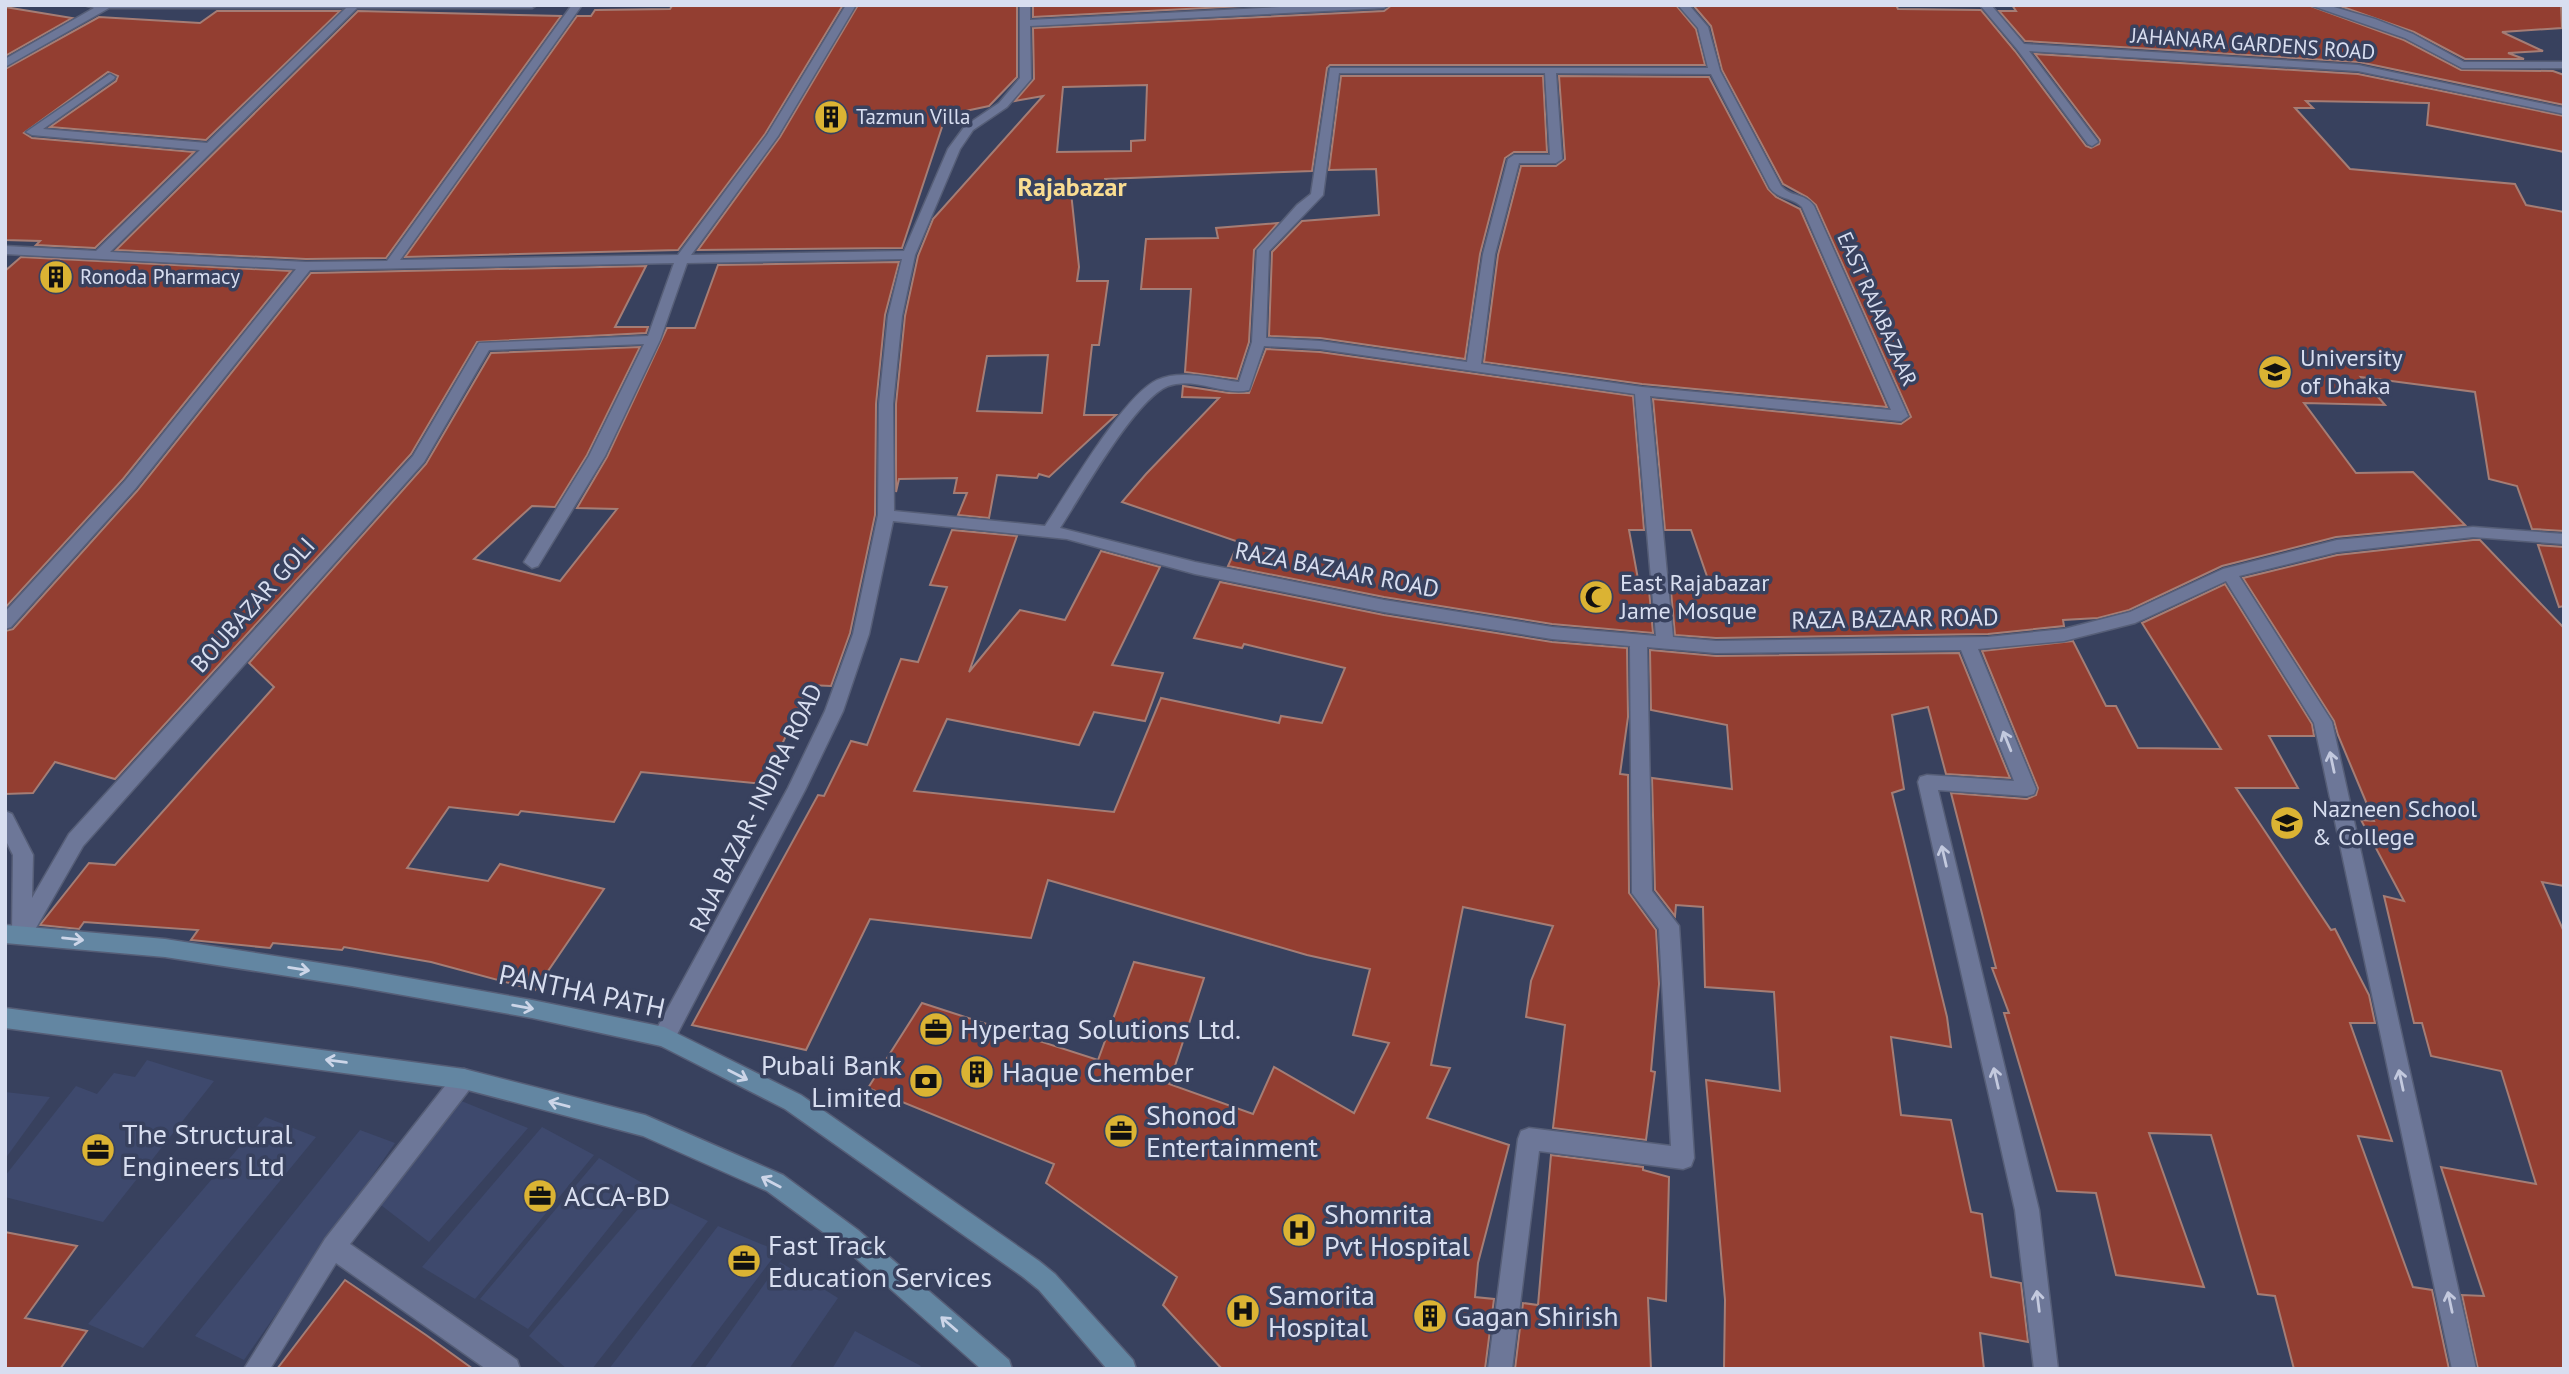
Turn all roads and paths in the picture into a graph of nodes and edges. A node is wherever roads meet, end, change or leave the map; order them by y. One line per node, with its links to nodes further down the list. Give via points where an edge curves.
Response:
1 (89, 5): 10 (street)
2 (532, 5): 11 (street)
3 (577, 5): 27 (street)
4 (851, 5): 26 (street, via 772,135)
5 (1025, 5): 13 (street, RAJA BAZAR- INDIRA ROAD)
6 (1384, 5): 13 (street)
7 (1683, 5): 18 (street, EAST RAJABAZAAR, via 1703,27)
8 (1984, 5): 14 (street)
9 (2315, 5): 16 (street, via 2396,31 2462,65)
10 (105, 6): 12 (street); 15 (street)
11 (465, 6): 12 (street)
12 (354, 7): 22 (street)
13 (1026, 23): 24 (street, RAJA BAZAR- INDIRA ROAD, via 1026,79 1003,105 969,128 954,149)
14 (2021, 47): 20 (street, JAHANARA GARDENS ROAD, via 2358,68); 21 (street)
15 (5, 64)
16 (2564, 65)
17 (1550, 70): 18 (street); 30 (street, via 1334,70 1317,195 1263,250); 31 (street, via 1556,159 1514,159 1489,254)
18 (1715, 71): 32 (street, EAST RAJABAZAAR, via 1776,188 1808,206 1901,416)
19 (110, 77): 22 (street, via 32,132)
20 (2564, 111)
21 (2092, 142)
22 (210, 147): 25 (street)
23 (5, 250): 25 (street)
24 (909, 255): 26 (street); 33 (street, RAJA BAZAR- INDIRA ROAD, via 895,316 886,404)
25 (98, 256): 28 (street)
26 (681, 259): 27 (street); 29 (street)
27 (391, 264): 28 (street)
28 (306, 266): 38 (street, via 130,485)
29 (653, 340): 36 (street, via 597,456); 43 (street, BOUBAZAR GOLI, via 484,346 419,458 76,840)
30 (1259, 342): 31 (street, EAST RAJABAZAAR, via 1320,345); 34 (street, via 1244,387 1175,381 1161,383 1140,401)
31 (1473, 368): 32 (street, EAST RAJABAZAAR)
32 (1642, 391): 40 (street)
33 (886, 515): 34 (street, RAZA BAZAAR ROAD); 45 (street, RAJA BAZAR- INDIRA ROAD, via 861,634 834,711 750,880)
34 (1049, 532): 39 (street, RAZA BAZAAR ROAD, via 1195,568 1384,606 1552,633)
35 (2564, 539): 37 (street, RAZA BAZAAR ROAD, via 2473,532 2337,546)
36 (532, 562)
37 (2229, 573): 41 (street, RAZA BAZAAR ROAD, via 2135,617 2064,635); 54 (street, one-way to 37, via 2323,722)
38 (5, 623)
39 (1638, 640): 40 (street, RAZA BAZAAR ROAD); 52 (street, via 1642,893 1669,926 1683,1158 1528,1139)
40 (1665, 642): 41 (street, RAZA BAZAAR ROAD, via 1716,647)
41 (1967, 643): 53 (street, one-way to 41, via 2027,1210 1927,782 2027,789)
42 (5, 819): 43 (street, via 23,855)
43 (14, 934): 45 (main road, PANTHA PATH, one-way to 45, via 165,948 352,977)
44 (5, 1018): 46 (main road, one-way to 44)
45 (664, 1037): 51 (main road, PANTHA PATH, one-way to 51, via 793,1102 1031,1269)
46 (464, 1079): 47 (street); 50 (main road, one-way to 46, via 850,1238 775,1183 645,1126)
47 (333, 1247): 48 (street); 49 (street)
48 (256, 1369)
49 (508, 1369)
50 (1000, 1369)
51 (1124, 1369)
52 (1500, 1369)
53 (2046, 1369)
54 (2464, 1369)

